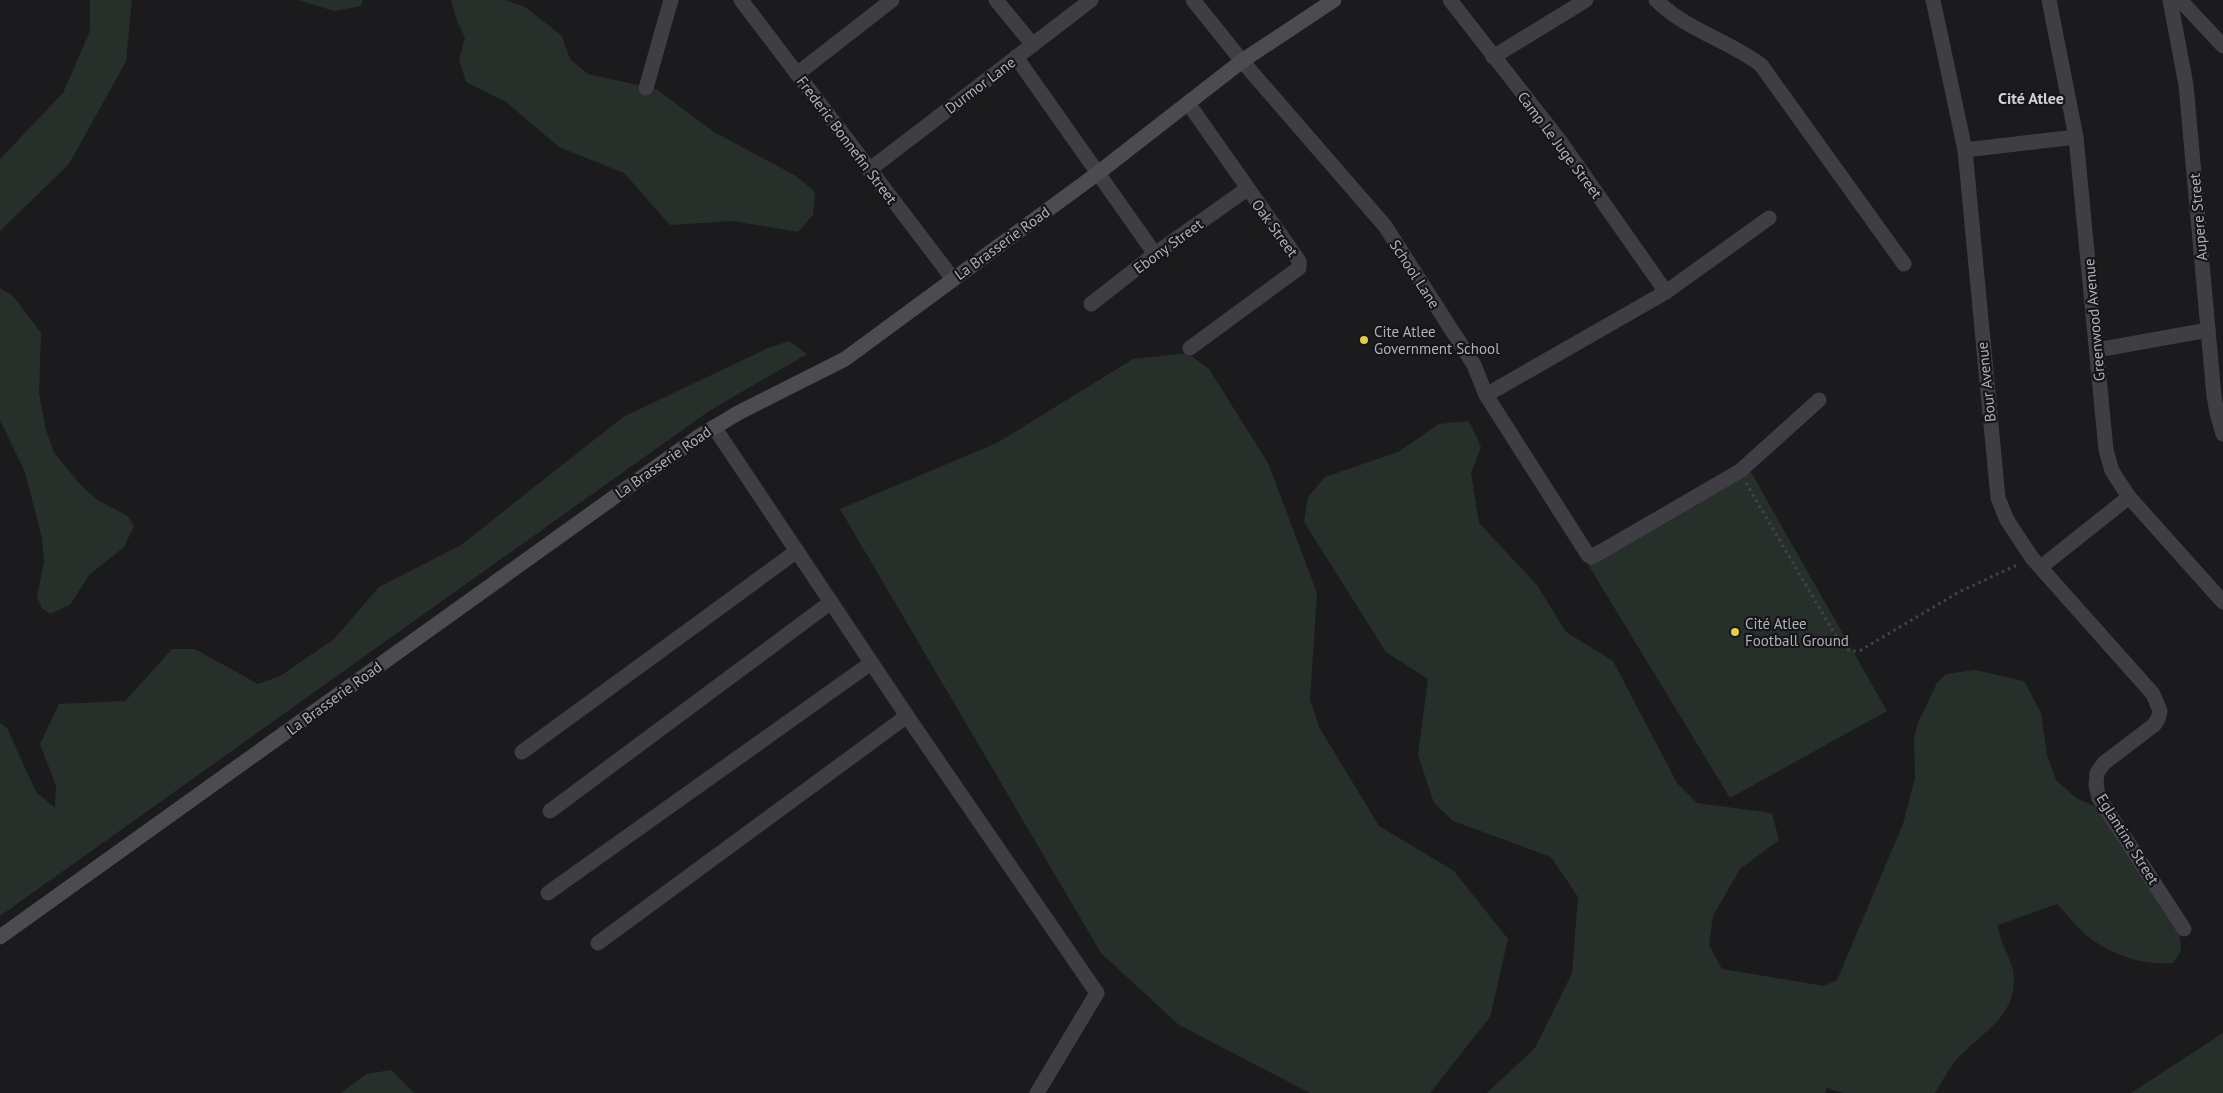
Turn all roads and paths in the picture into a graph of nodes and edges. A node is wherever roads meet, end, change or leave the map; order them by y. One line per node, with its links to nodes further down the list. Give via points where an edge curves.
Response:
1 (666, 0): 2 (street)
2 (671, 0): 22 (street)
3 (741, 0): 21 (street, Frederic Bonnefin Street)
4 (892, 0): 21 (street)
5 (996, 0): 16 (street)
6 (1091, 0): 16 (street, Durmor Lane)
7 (1193, 0): 20 (street, School Lane)
8 (1334, 0): 20 (main road, La Brasserie Road)
9 (1450, 0): 19 (street, Camp Le Juge Street)
10 (1586, 0): 19 (street)
11 (1656, 0): 31 (street, via 1688,24 1761,65)
12 (1933, 0): 25 (street, Bour Avenue)
13 (2049, 0): 24 (street, Greenwood Avenue)
14 (2170, 0): 35 (street, Aupere Street, via 2186,85)
15 (2180, 0): 17 (street)
16 (1033, 45): 18 (street, Durmor Lane)
17 (2223, 46)
18 (1016, 57): 26 (street, Durmor Lane); 27 (street)
19 (1493, 57): 33 (street, Camp Le Juge Street, via 1560,141)
20 (1242, 62): 23 (main road, La Brasserie Road); 38 (street, School Lane, via 1385,226 1474,365)
21 (797, 74): 26 (street, Frederic Bonnefin Street)
22 (646, 88)
23 (1188, 103): 27 (main road, La Brasserie Road); 28 (street, Oak Street)
24 (2076, 137): 25 (street); 37 (street, Greenwood Avenue)
25 (1965, 150): 45 (street, Bour Avenue, via 1998,498 2006,520)
26 (869, 170): 32 (street, Frederic Bonnefin Street)
27 (1098, 173): 30 (street); 32 (main road, La Brasserie Road)
28 (1247, 189): 30 (street, Ebony Street); 36 (street, Oak Street, via 1298,261 1299,268)
29 (1769, 218): 33 (street)
30 (1155, 254): 34 (street, Ebony Street)
31 (1904, 264)
32 (953, 279): 40 (main road, La Brasserie Road, via 845,359)
33 (1666, 292): 38 (street)
34 (1091, 304)
35 (2208, 330): 37 (street); 41 (street, Aupere Street, via 2214,396)
36 (1190, 348)
37 (2096, 350): 43 (street, Greenwood Avenue, via 2106,450 2112,471)
38 (1486, 395): 42 (street, School Lane, via 1592,557)
39 (1819, 400): 42 (street)
40 (714, 427): 44 (street); 55 (main road, La Brasserie Road)
41 (2222, 432)
42 (1740, 471): 45 (path, via 1845,650 1861,650 1960,592)
43 (2129, 497): 45 (street); 47 (street, Greenwood Avenue)
44 (797, 551): 46 (street); 51 (street)
45 (2036, 562): 49 (street, Bour Avenue, via 2153,694)
46 (831, 602): 48 (street); 52 (street)
47 (2223, 602)
48 (871, 663): 50 (street); 53 (street)
49 (2160, 711): 54 (street, Eglantine Street, via 2154,725 2104,763 2096,773 2096,785 2100,798)
50 (907, 716): 56 (street); 57 (street, via 1097,993)
51 (522, 752)
52 (550, 811)
53 (548, 893)
54 (2184, 929)
55 (0, 937)
56 (598, 943)
57 (1037, 1093)

